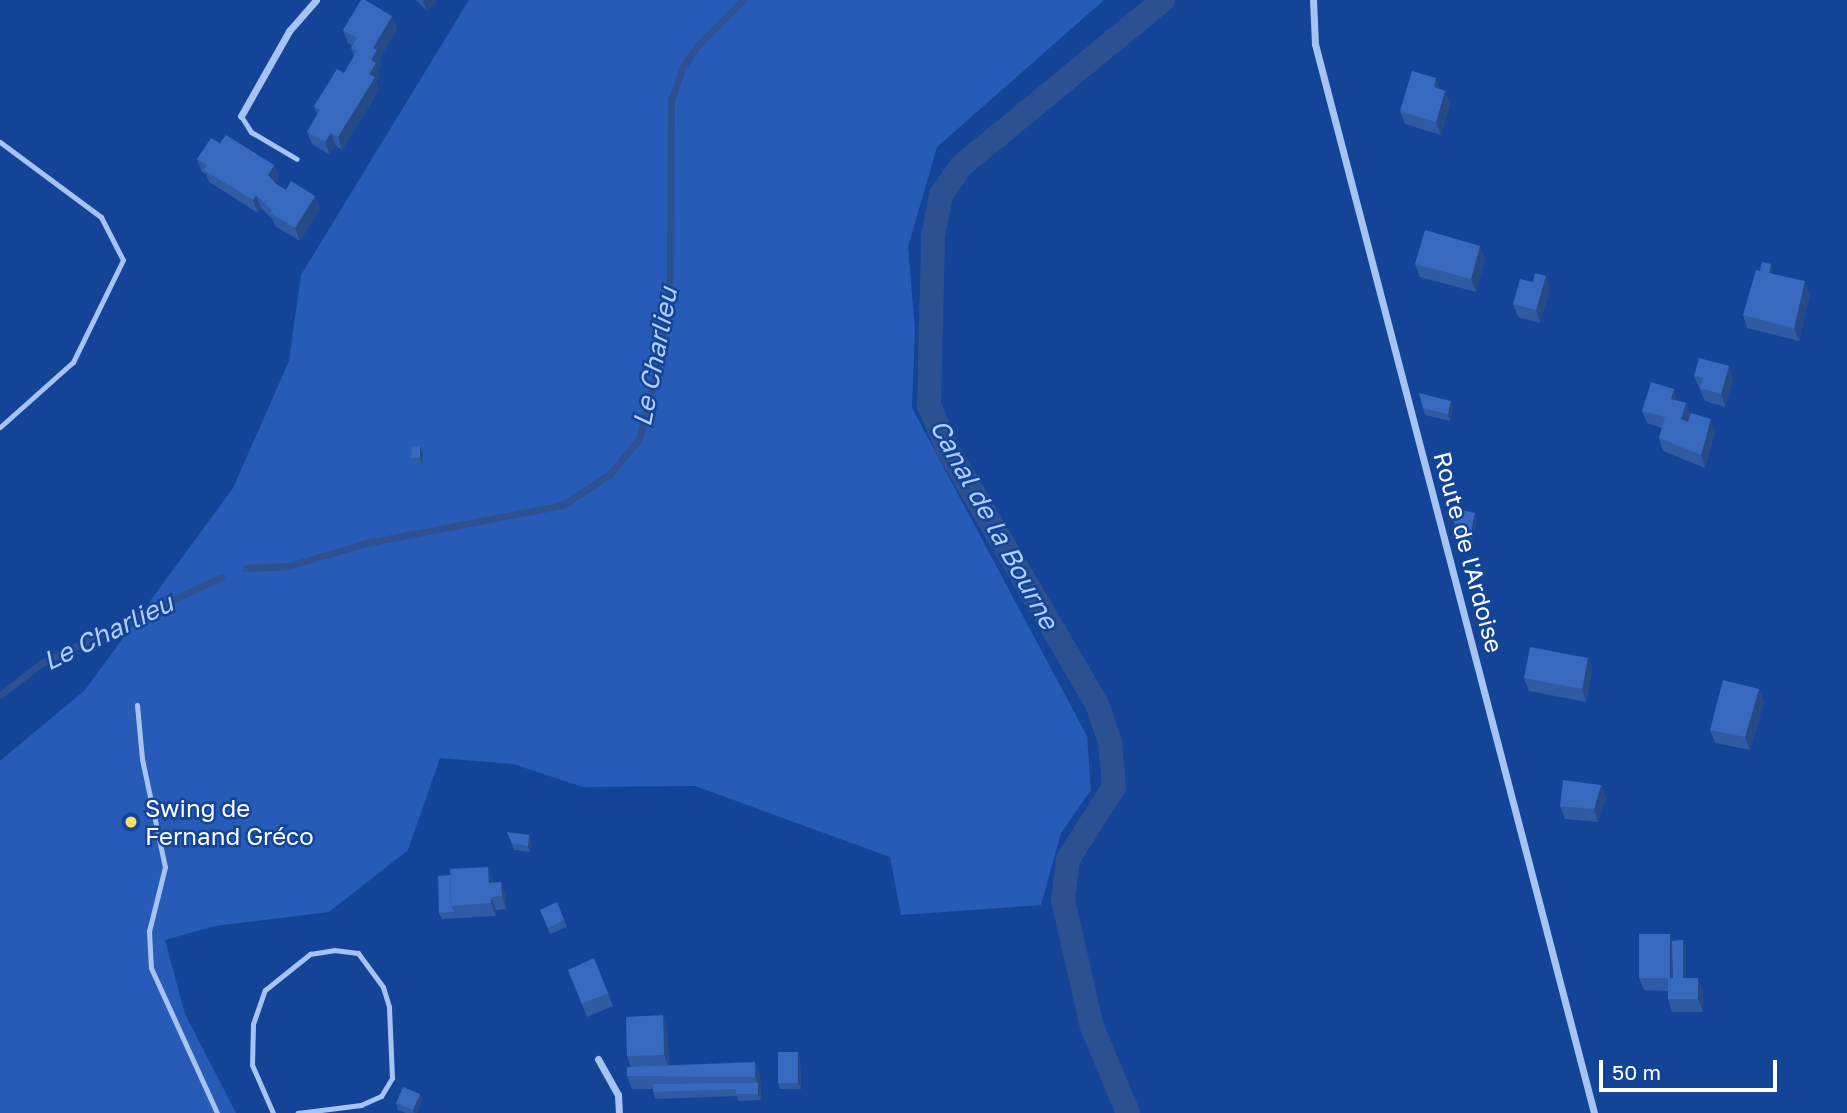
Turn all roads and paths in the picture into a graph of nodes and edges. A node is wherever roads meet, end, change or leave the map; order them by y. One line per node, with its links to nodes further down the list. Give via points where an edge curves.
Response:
1 (316, 0): 3 (street, via 289,31)
2 (1313, 0): 13 (street, Route de l'Ardoise, via 1315,44)
3 (241, 116): 5 (lane, via 251,132)
4 (0, 142): 6 (lane, via 101,217 123,260 73,362)
5 (296, 159)
6 (0, 427)
7 (137, 705): 9 (lane, via 142,758 166,867 149,932 151,968)
8 (598, 1059): 12 (street, via 618,1095)
9 (217, 1113)
10 (273, 1113): 11 (lane, via 252,1065 253,1024 265,990 310,954 358,953 383,987 389,1007 392,1078 381,1096 361,1105)
11 (298, 1113)
12 (619, 1113)
13 (1594, 1113)

